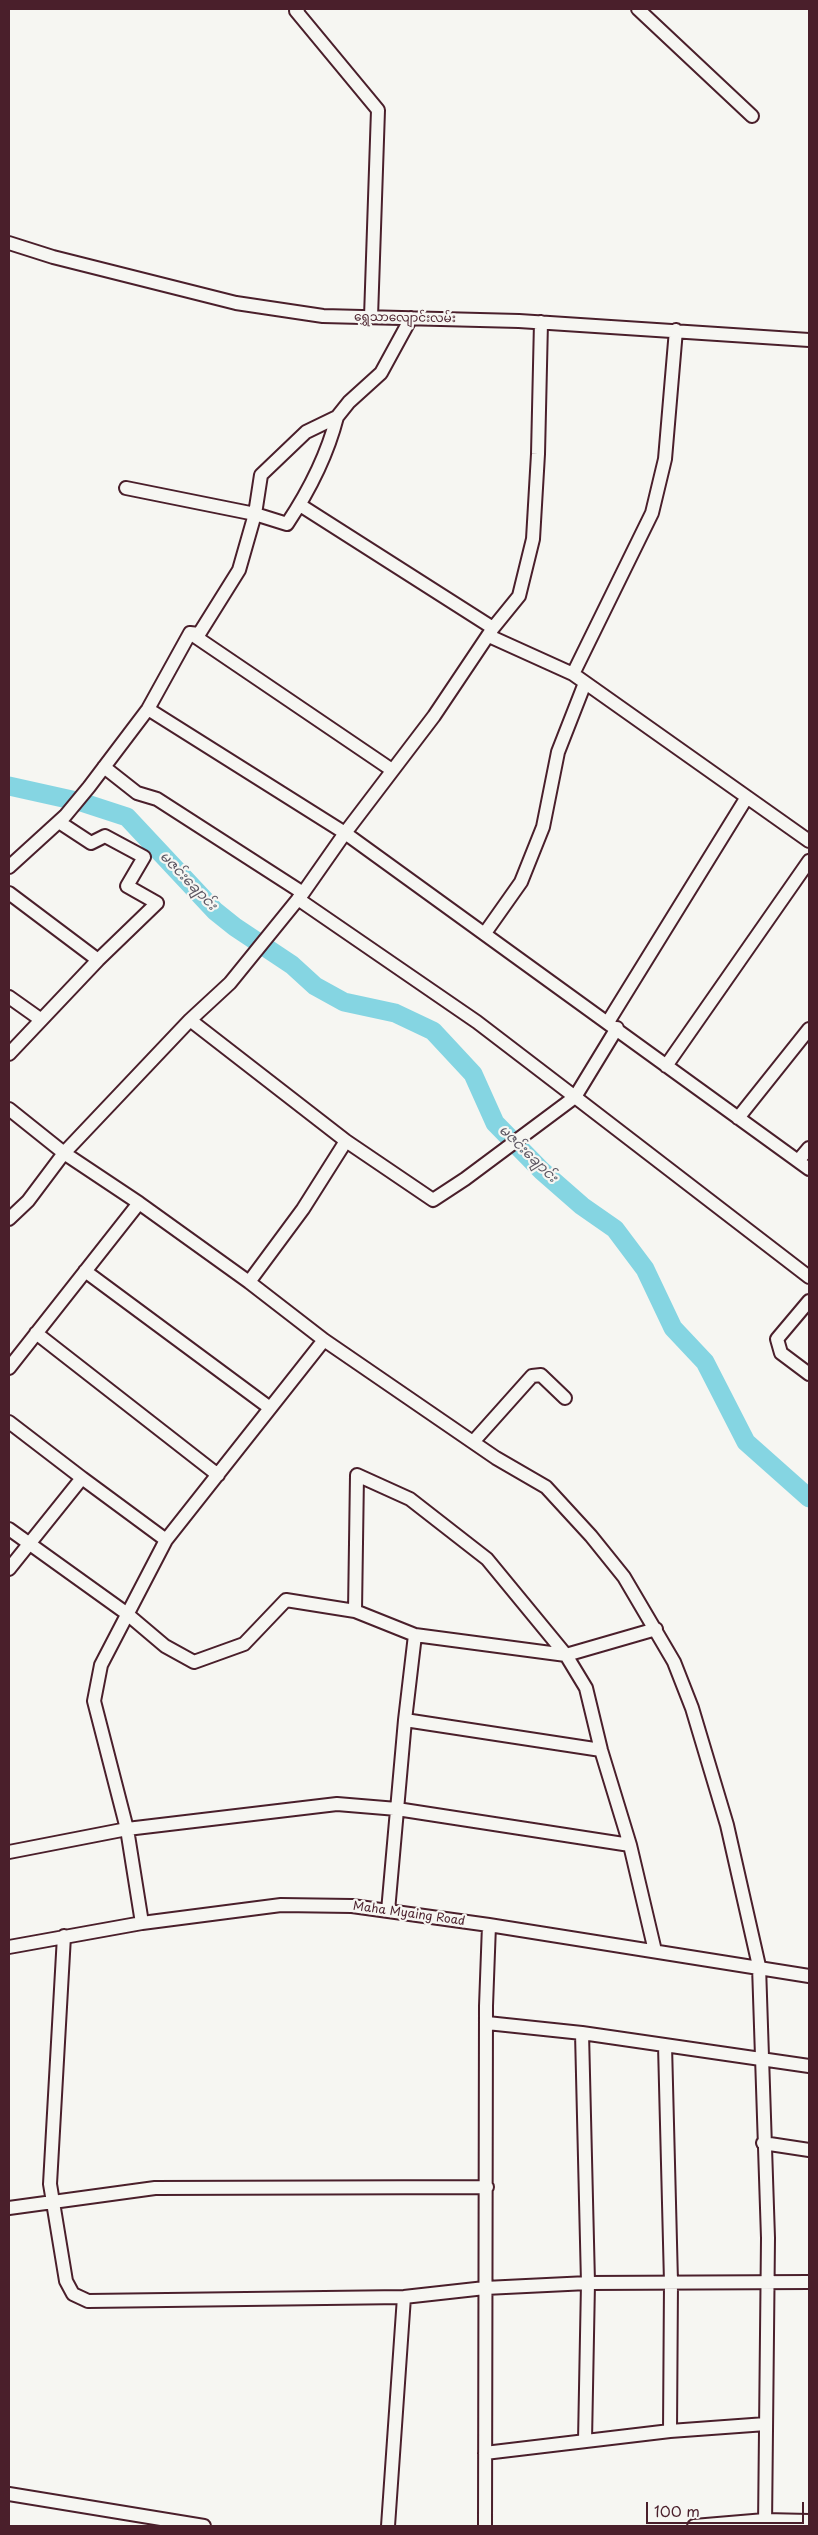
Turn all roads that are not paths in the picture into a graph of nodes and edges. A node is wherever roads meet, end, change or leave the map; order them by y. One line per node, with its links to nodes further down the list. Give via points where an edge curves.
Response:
1 (298, 9): 6 (street, via 296,11 378,110)
2 (638, 9): 3 (street)
3 (651, 14): 4 (street)
4 (752, 116)
5 (9, 243): 6 (street, ရွှေသာလျောင်းလမ်း, via 236,303 322,316)
6 (372, 317): 7 (street, ရွှေသာလျောင်းလမ်း)
7 (411, 318): 8 (street, ရွှေသာလျောင်းလမ်း); 11 (street, via 381,373)
8 (541, 322): 9 (street, ရွှေသာလျောင်းလမ်း); 15 (street, via 533,539 519,596)
9 (676, 330): 10 (street, ရွှေသာလျောင်းလမ်း); 17 (street, via 664,459 652,513)
10 (809, 340)
11 (337, 417): 13 (street, via 329,448); 14 (street, via 306,432 261,475)
12 (126, 488): 14 (street)
13 (300, 505): 14 (street, via 286,524); 15 (street)
14 (255, 514): 16 (street, via 239,570 200,634)
15 (491, 632): 17 (street); 21 (street, via 434,716)
16 (190, 633): 19 (street); 21 (street)
17 (573, 674): 18 (street)
18 (586, 683): 22 (street); 30 (street, via 558,752 543,827 521,882)
19 (148, 709): 20 (street); 24 (street)
20 (104, 767): 23 (street); 29 (street, via 137,793 157,799)
21 (392, 770): 24 (street)
22 (747, 797): 25 (street); 35 (street)
23 (62, 819): 27 (street); 31 (street, via 91,843 105,836 144,857 127,886 158,903)
24 (345, 833): 29 (street); 30 (street)
25 (809, 841)
26 (809, 861): 38 (street)
27 (9, 867)
28 (9, 893): 31 (street)
29 (300, 896): 34 (street, via 230,983); 39 (street, via 477,1022)
30 (485, 933): 35 (street)
31 (98, 960): 33 (street)
32 (9, 997): 33 (street)
33 (40, 1019): 37 (street)
34 (190, 1020): 42 (street); 44 (street)
35 (612, 1025): 38 (street); 39 (street)
36 (809, 1029): 41 (street)
37 (9, 1054)
38 (666, 1066): 41 (street)
39 (574, 1097): 42 (street, via 433,1200); 50 (street)
40 (9, 1109): 44 (street)
41 (738, 1118): 45 (street)
42 (346, 1141): 51 (street, via 303,1209)
43 (809, 1148): 45 (street)
44 (64, 1153): 47 (street); 48 (street, via 28,1201)
45 (798, 1162): 46 (street)
46 (809, 1169)
47 (139, 1203): 49 (street); 51 (street)
48 (9, 1219)
49 (86, 1271): 53 (street); 58 (street)
50 (809, 1277)
51 (249, 1282): 54 (street)
52 (809, 1302): 56 (street, via 777,1339 781,1353)
53 (36, 1333): 55 (street); 61 (street)
54 (324, 1340): 58 (street); 60 (street)
55 (9, 1368)
56 (809, 1374)
57 (565, 1398): 60 (street, via 541,1375 532,1376)
58 (270, 1408): 61 (street)
59 (9, 1422): 62 (street)
60 (473, 1442): 69 (street, via 546,1487 624,1577)
61 (218, 1475): 64 (street)
62 (82, 1478): 64 (street); 65 (street)
63 (9, 1528): 65 (street)
64 (166, 1540): 68 (street)
65 (29, 1544): 66 (street); 68 (street)
66 (9, 1569)
67 (354, 1611): 68 (street, via 286,1600 244,1644 194,1662 165,1646); 70 (street); 71 (street, via 357,1475 410,1499 487,1559)
68 (126, 1613): 75 (street, via 101,1665 94,1701)
69 (656, 1629): 71 (street); 84 (street, via 674,1662 695,1717 727,1825)
70 (415, 1635): 71 (street); 72 (street)
71 (566, 1655): 73 (street, via 586,1688)
72 (404, 1720): 73 (street); 74 (street)
73 (601, 1750): 76 (street)
74 (397, 1809): 75 (street, via 337,1804); 76 (street); 78 (street)
75 (127, 1829): 77 (street); 79 (street)
76 (630, 1845): 83 (street)
77 (9, 1852)
78 (388, 1911): 79 (street, Maha Myaing Road, via 352,1906 281,1905); 80 (street, Maha Myaing Road)
79 (142, 1923): 81 (street, Maha Myaing Road)
80 (489, 1925): 83 (street, Maha Myaing Road); 86 (street)
81 (64, 1936): 82 (street, Maha Myaing Road); 94 (street, via 50,2184)
82 (9, 1947)
83 (655, 1951): 84 (street, Maha Myaing Road)
84 (759, 1966): 85 (street, Maha Myaing Road); 89 (street)
85 (809, 1976)
86 (487, 2023): 87 (street); 93 (street)
87 (582, 2033): 88 (street); 99 (street)
88 (665, 2045): 89 (street); 97 (street)
89 (763, 2058): 90 (street); 91 (street)
90 (809, 2066)
91 (763, 2143): 92 (street); 96 (street)
92 (809, 2150)
93 (487, 2187): 94 (street, via 155,2188); 100 (street)
94 (54, 2201): 95 (street); 101 (street, via 66,2281 72,2294 88,2301)
95 (9, 2208)
96 (768, 2280): 97 (street); 98 (street); 102 (street)
97 (671, 2282): 99 (street); 103 (street)
98 (809, 2282)
99 (588, 2283): 100 (street); 104 (street)
100 (485, 2288): 101 (street); 105 (street)
101 (404, 2297): 111 (street)
102 (766, 2424): 103 (street); 108 (street)
103 (670, 2431): 104 (street)
104 (586, 2441): 105 (street)
105 (485, 2453): 112 (street)
106 (9, 2494): 109 (street)
107 (809, 2521): 108 (street)
108 (765, 2523): 113 (street)
109 (191, 2525): 110 (street)
110 (204, 2526)
111 (388, 2526)
112 (485, 2526)
113 (694, 2526)

